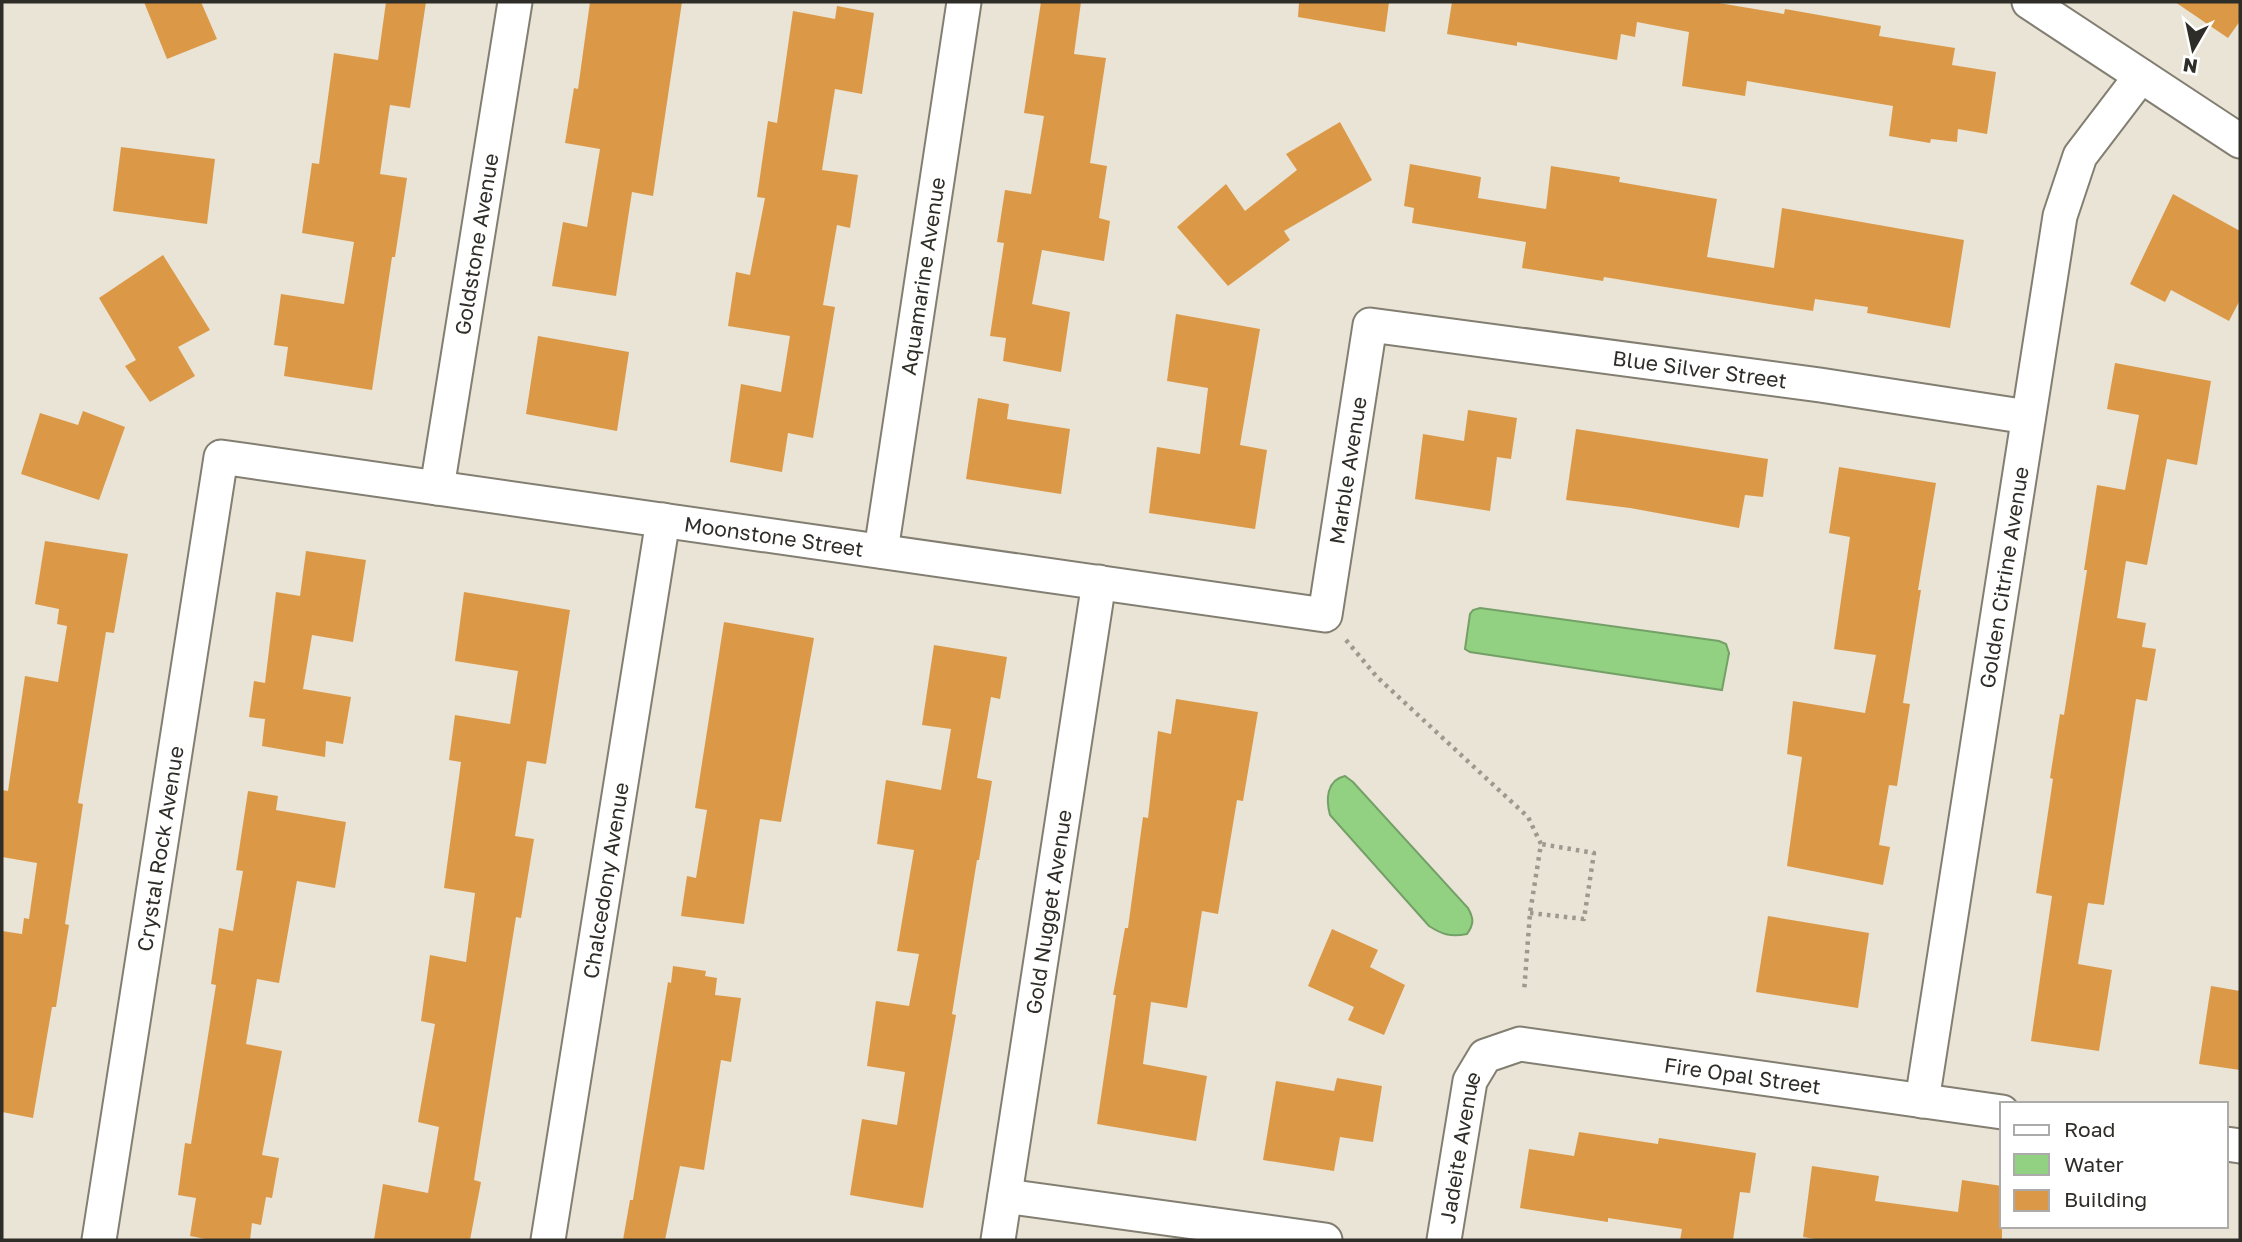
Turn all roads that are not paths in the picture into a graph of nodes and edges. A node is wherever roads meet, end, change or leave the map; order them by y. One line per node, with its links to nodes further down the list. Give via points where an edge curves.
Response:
1 (514, 2): 9 (street, Goldstone Avenue)
2 (964, 2): 11 (street, Aquamarine Avenue)
3 (2029, 2): 4 (street)
4 (2141, 76): 5 (street); 7 (street, Golden Citrine Avenue, via 2080,156 2060,216)
5 (2240, 141)
6 (1370, 325): 7 (street, Blue Silver Street); 13 (street, Marble Avenue)
7 (2028, 417): 15 (street, Golden Citrine Avenue)
8 (221, 457): 9 (street, Moonstone Street); 18 (street, Crystal Rock Avenue)
9 (437, 488): 10 (street, Moonstone Street)
10 (663, 520): 11 (street, Moonstone Street); 19 (street, Chalcedony Avenue)
11 (881, 551): 12 (street, Moonstone Street)
12 (1099, 582): 13 (street, Moonstone Street); 17 (street, Gold Nugget Avenue)
13 (1325, 615)
14 (1485, 1056): 15 (street, Fire Opal Street, via 1520,1044); 22 (street, Jadeite Avenue, via 1470,1081)
15 (1922, 1101): 16 (street, Fire Opal Street)
16 (2000, 1112)
17 (1005, 1196): 20 (street, Gold Nugget Avenue); 21 (street)
18 (99, 1240)
19 (548, 1240)
20 (998, 1240)
21 (1325, 1240)
22 (1444, 1240)

